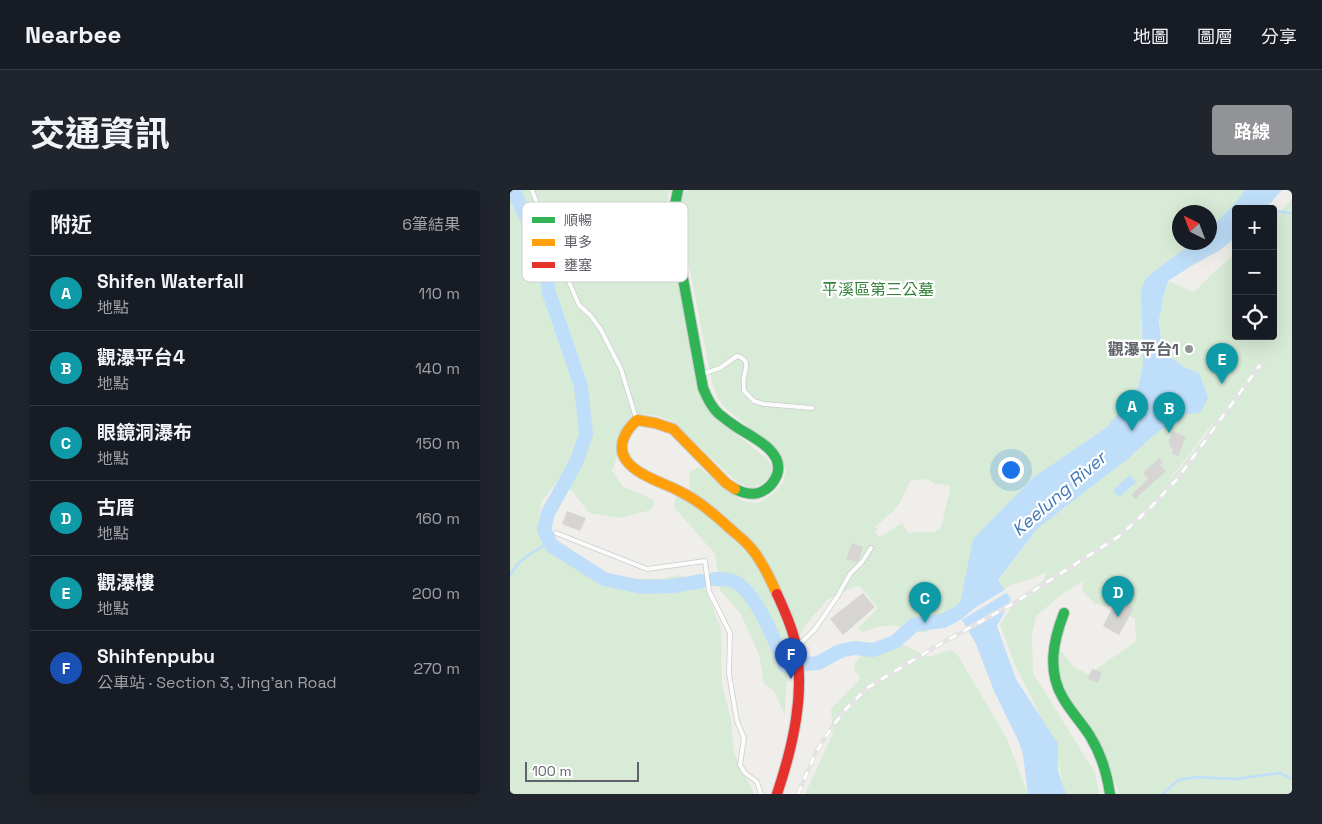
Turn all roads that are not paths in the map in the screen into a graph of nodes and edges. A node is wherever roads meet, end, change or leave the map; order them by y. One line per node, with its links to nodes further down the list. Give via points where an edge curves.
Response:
1 (532, 190): 3 (lane)
2 (678, 190): 4 (main road)
3 (537, 202)
4 (674, 202)
5 (568, 282): 9 (lane, via 579,305 601,330 621,369)
6 (684, 282): 7 (main road)
7 (700, 375): 8 (lane, via 720,368 737,356 746,361 744,391 754,401); 9 (main road, via 709,403 718,413 764,444 774,455 778,471 769,487 756,494 736,490 673,429)
8 (812, 408)
9 (637, 420): 13 (main road, via 625,434 622,447 625,460 685,493 751,547 771,580 788,618)
10 (556, 533): 14 (lane, via 647,569 705,561 709,592 730,633 729,674 737,721 744,738 740,765 757,782)
11 (871, 548): 13 (lane, via 815,628)
12 (1064, 613): 16 (main road, via 1054,650 1053,668 1057,685 1098,750)
13 (796, 647): 15 (main road, via 799,679 796,711 790,750)
14 (761, 794)
15 (777, 794)
16 (1110, 794)

